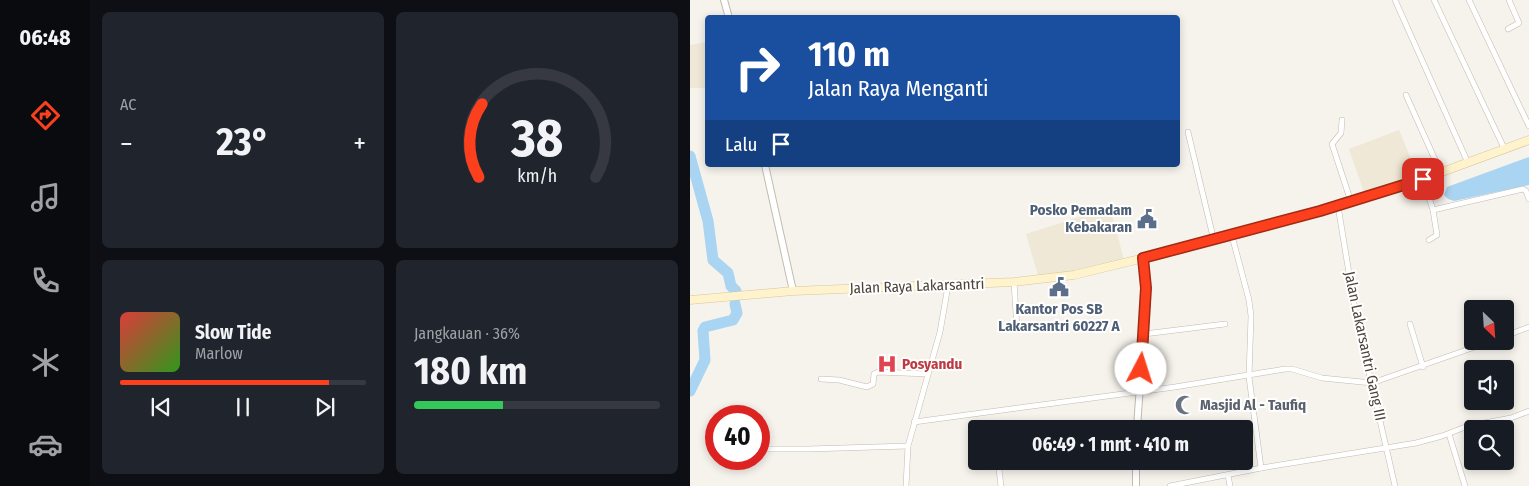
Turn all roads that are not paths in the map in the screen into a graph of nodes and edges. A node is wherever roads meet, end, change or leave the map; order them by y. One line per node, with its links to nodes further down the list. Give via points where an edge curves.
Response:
1 (724, 0): 6 (street)
2 (1395, 0): 14 (street)
3 (1434, 0): 13 (street)
4 (1469, 0): 10 (street)
5 (1510, 0): 7 (street, via 1519,23)
6 (728, 15)
7 (1508, 30)
8 (1406, 95): 16 (street)
9 (1342, 120): 19 (street, via 1341,133 1332,144)
10 (1529, 126)
11 (1188, 132): 23 (street)
12 (1529, 140): 13 (main road, Jalan Raya Lakarsantri)
13 (1505, 150): 14 (main road, Jalan Raya Lakarsantri)
14 (1468, 163): 16 (main road, Jalan Raya Lakarsantri)
15 (765, 167): 28 (street)
16 (1440, 173): 17 (main road, Jalan Raya Lakarsantri)
17 (1423, 179): 19 (main road, Jalan Raya Lakarsantri); 21 (street)
18 (1529, 199): 21 (street, via 1523,189)
19 (1351, 202): 20 (main road, Jalan Raya Lakarsantri)
20 (1338, 206): 22 (main road, Jalan Raya Lakarsantri); 41 (street, Jalan Lakarsantri Gang III, via 1356,316)
21 (1433, 210): 24 (street, via 1437,235)
22 (1232, 236): 23 (main road, Jalan Raya Lakarsantri); 39 (street, via 1251,316)
23 (1214, 240): 25 (main road, Jalan Raya Lakarsantri)
24 (1430, 240)
25 (1143, 258): 26 (main road, Jalan Raya Lakarsantri, via 1074,275); 35 (street, via 1146,288)
26 (1014, 282): 27 (main road, Jalan Raya Lakarsantri); 33 (street)
27 (948, 286): 28 (main road, Jalan Raya Lakarsantri); 38 (street)
28 (793, 291): 29 (main road, Jalan Raya Lakarsantri)
29 (690, 300)
30 (1225, 324): 35 (street)
31 (1410, 324): 37 (street)
32 (1529, 327): 34 (street)
33 (1017, 329)
34 (1514, 333)
35 (1144, 334): 42 (street)
36 (1468, 350): 37 (street)
37 (1423, 367): 41 (street)
38 (928, 374): 40 (street, via 878,372 874,374 871,387); 45 (street)
39 (1249, 377): 41 (street, via 1292,369 1322,378); 42 (street); 50 (street)
40 (821, 379)
41 (1372, 383): 48 (street, Jalan Lakarsantri Gang III)
42 (1139, 391): 44 (street); 45 (street)
43 (1529, 411): 46 (street)
44 (1137, 420)
45 (914, 422): 47 (street)
46 (1449, 434): 48 (street, via 1416,443); 60 (street)
47 (908, 446): 49 (street); 54 (street)
48 (1387, 446): 50 (street); 59 (street, Jalan Lakarsantri Gang III)
49 (770, 448)
50 (1261, 468): 53 (street)
51 (999, 470): 55 (street)
52 (1136, 470): 56 (street)
53 (1228, 475): 57 (street); 58 (street)
54 (906, 486)
55 (1001, 486)
56 (1136, 486)
57 (1170, 486)
58 (1230, 486)
59 (1395, 486)
60 (1465, 486)

